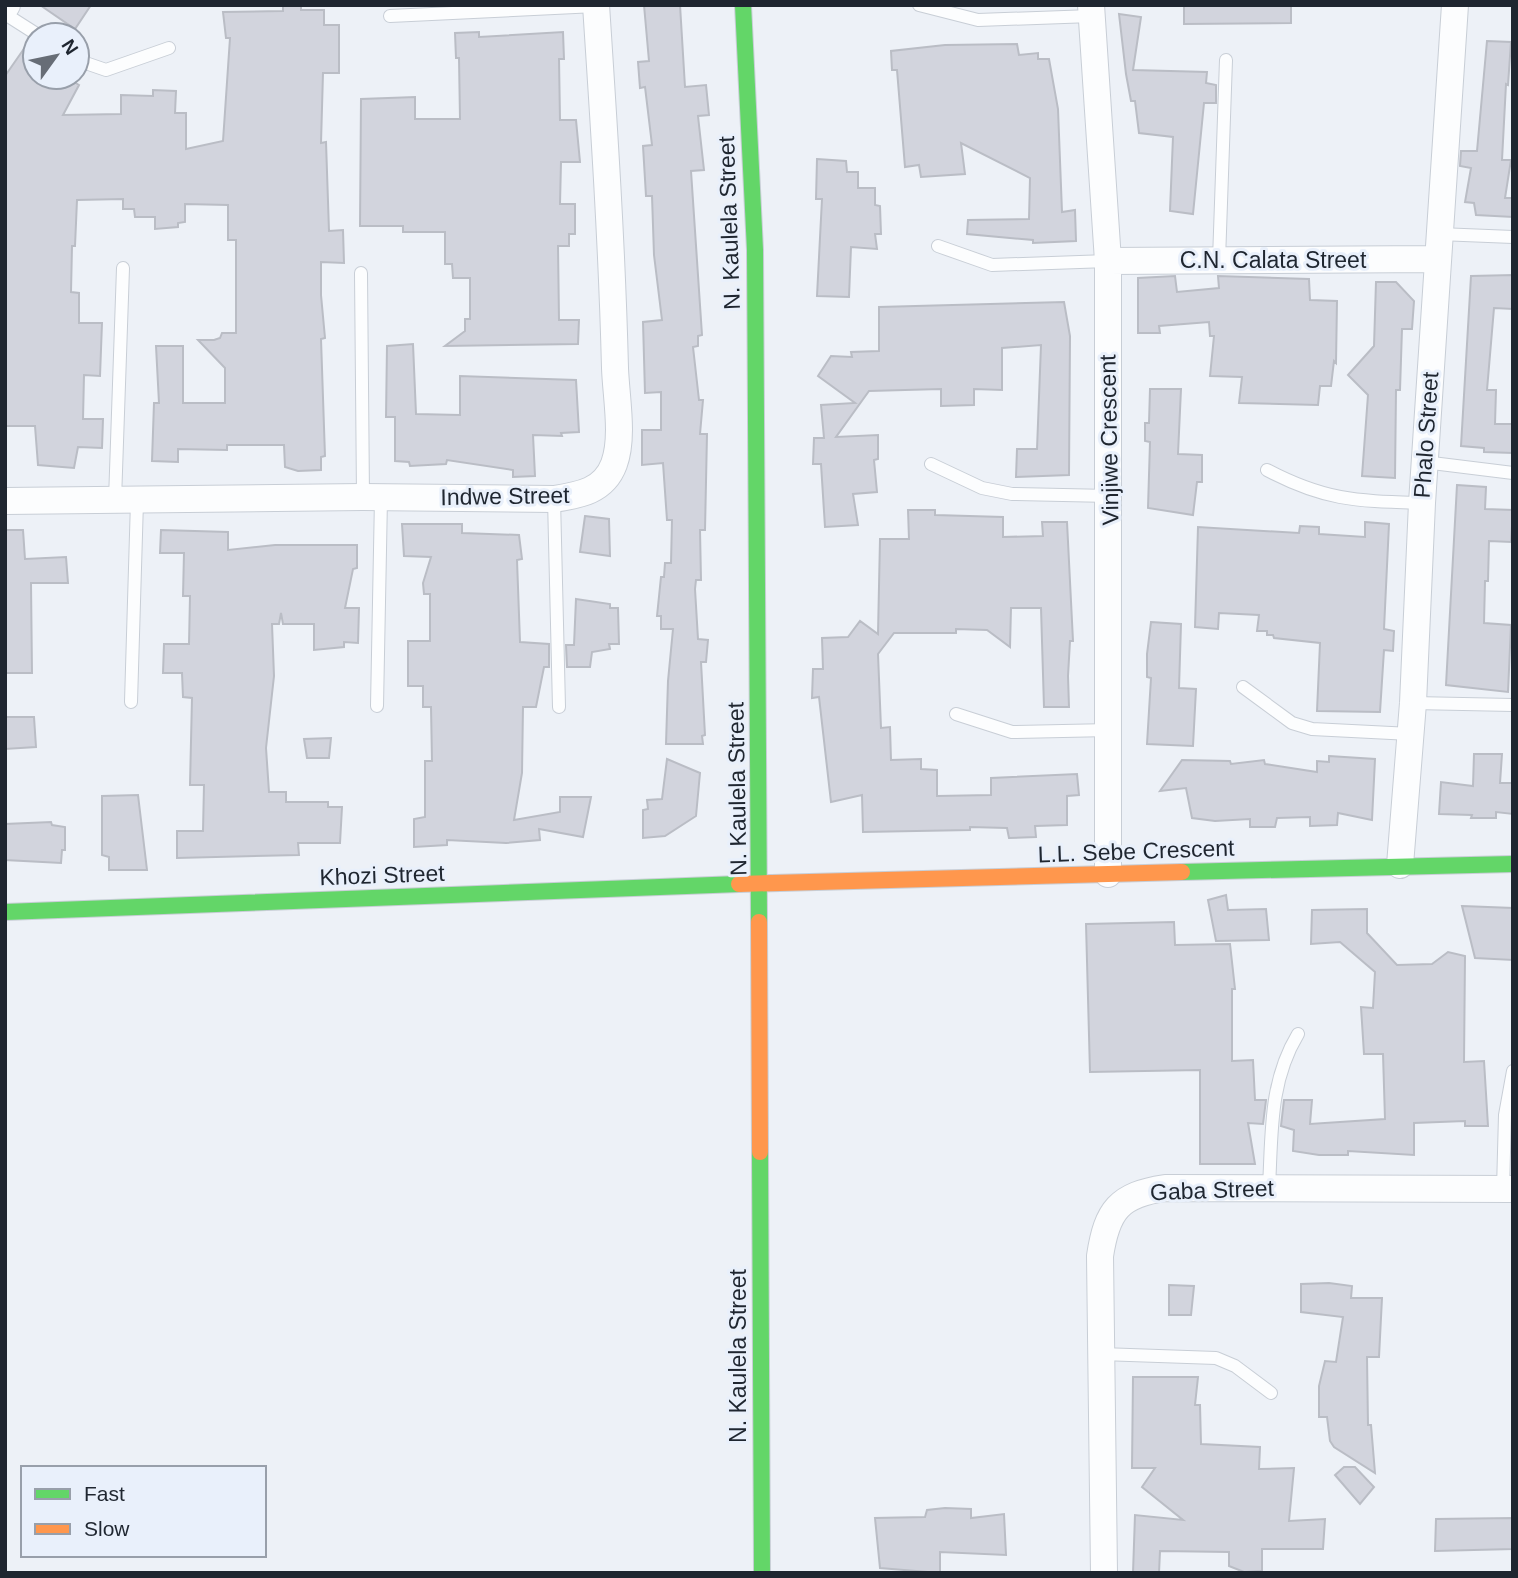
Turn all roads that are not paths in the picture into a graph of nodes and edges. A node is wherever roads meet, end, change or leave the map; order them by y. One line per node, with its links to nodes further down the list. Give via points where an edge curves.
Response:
1 (743, 5): 41 (street, N. Kaulela Street, via 755,250)
2 (919, 5): 5 (lane, via 978,20)
3 (1455, 5): 14 (street, Phalo Street)
4 (596, 6): 7 (lane); 25 (street, Indwe Street, via 617,442 615,461 598,488)
5 (1092, 11): 16 (street, Vinjiwe Crescent)
6 (5, 14): 8 (lane)
7 (390, 16)
8 (21, 24)
9 (169, 48): 11 (lane, via 106,70)
10 (1226, 60): 15 (lane)
11 (91, 67)
12 (1513, 237): 14 (lane)
13 (938, 246): 16 (lane, via 992,265)
14 (1438, 246): 15 (street, C.N. Calata Street); 19 (street, Phalo Street)
15 (1219, 260): 16 (street, C.N. Calata Street)
16 (1108, 261): 23 (street, Vinjiwe Crescent)
17 (123, 268): 26 (lane)
18 (361, 273): 24 (lane)
19 (1424, 462): 22 (lane); 28 (street, Phalo Street)
20 (931, 464): 23 (lane, via 982,488 1012,494)
21 (1267, 470): 28 (lane, via 1317,494)
22 (1513, 473)
23 (1110, 496): 36 (street, Vinjiwe Crescent)
24 (372, 497): 25 (street, Indwe Street); 26 (street, Indwe Street); 33 (lane)
25 (554, 499): 34 (lane)
26 (126, 500): 27 (street, Indwe Street); 30 (lane)
27 (5, 501)
28 (1422, 503): 31 (street, Phalo Street)
29 (1242, 687): 37 (lane, via 1292,723 1312,729)
30 (131, 702)
31 (1413, 703): 32 (lane); 37 (street, Phalo Street)
32 (1513, 705)
33 (377, 706)
34 (559, 707)
35 (956, 715): 36 (lane, via 1012,732)
36 (1110, 730): 40 (street, Vinjiwe Crescent)
37 (1411, 734): 39 (street, Phalo Street)
38 (1513, 864): 39 (street, L.L. Sebe Crescent)
39 (1400, 865): 40 (street, L.L. Sebe Crescent)
40 (1108, 874): 41 (street, L.L. Sebe Crescent)
41 (760, 883): 42 (street, Khozi Street); 49 (street, N. Kaulela Street)
42 (5, 912)
43 (1298, 1034): 45 (lane, via 1285,1056 1274,1095)
44 (1513, 1072): 46 (lane, via 1505,1115)
45 (1269, 1187): 46 (street, Gaba Street); 47 (street, Gaba Street, via 1165,1188 1132,1195 1118,1206 1109,1219 1100,1256)
46 (1508, 1189)
47 (1101, 1354): 48 (lane, via 1216,1358); 50 (street, Gaba Street)
48 (1271, 1393)
49 (762, 1573)
50 (1104, 1573)

